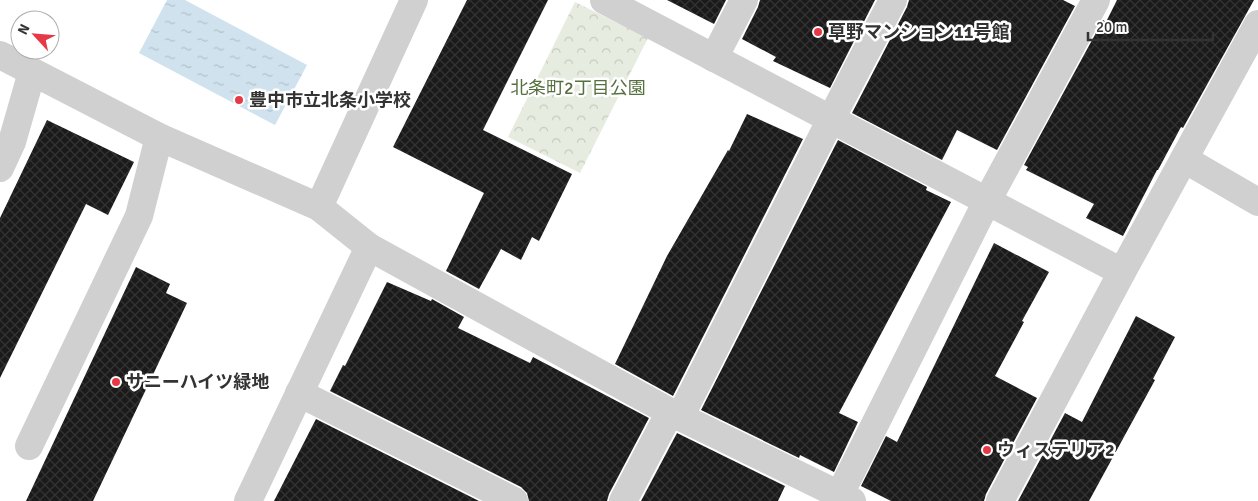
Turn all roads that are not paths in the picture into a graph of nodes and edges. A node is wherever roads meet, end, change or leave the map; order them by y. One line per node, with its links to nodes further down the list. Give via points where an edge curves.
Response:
1 (414, 0): 16 (street)
2 (604, 0): 8 (street)
3 (744, 0): 8 (street)
4 (893, 0): 10 (street)
5 (1096, 0): 14 (street)
6 (1258, 24): 12 (street)
7 (0, 55): 9 (street)
8 (714, 58): 10 (street)
9 (32, 72): 11 (street); 13 (street, via 12,142)
10 (831, 119): 14 (street); 20 (street)
11 (159, 138): 16 (street); 21 (street, via 139,216)
12 (1184, 159): 15 (street); 18 (street)
13 (0, 168)
14 (987, 201): 18 (street); 22 (street)
15 (1258, 202)
16 (319, 207): 17 (street)
17 (369, 247): 19 (street); 20 (street)
18 (1122, 272): 26 (street)
19 (299, 393): 23 (street); 24 (street)
20 (675, 415): 22 (street); 25 (street)
21 (29, 446)
22 (846, 498)
23 (248, 501)
24 (514, 501)
25 (623, 501)
26 (1000, 501)

